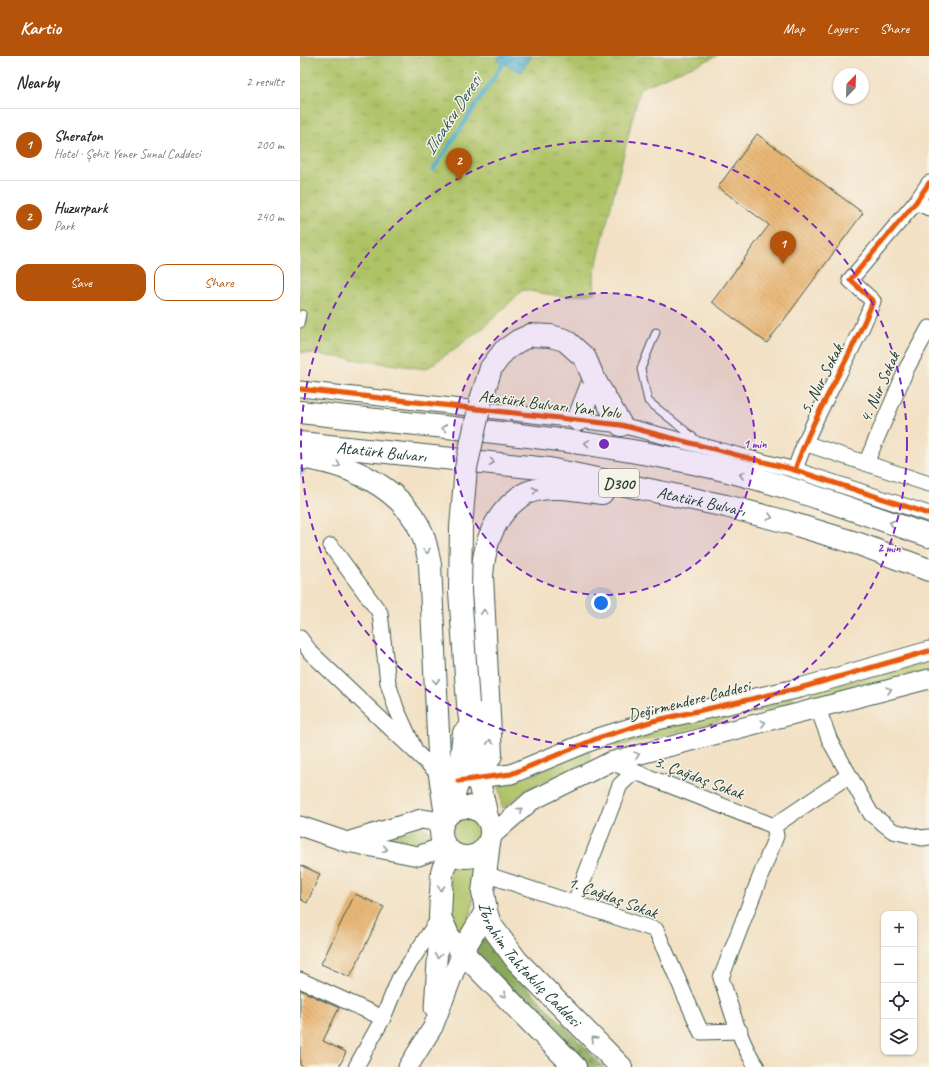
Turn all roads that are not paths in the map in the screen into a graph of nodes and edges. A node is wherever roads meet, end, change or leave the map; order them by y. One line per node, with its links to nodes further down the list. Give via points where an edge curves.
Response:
1 (929, 183): 2 (street)
2 (923, 205): 13 (street, 5. Nur Sokak, via 850,280 873,301 861,332)
3 (302, 314): 4 (lane)
4 (300, 324)
5 (929, 328): 16 (street, 4. Nur Sokak, via 907,368)
6 (656, 332): 14 (lane, via 641,369 648,402)
7 (594, 379): 10 (main road); 11 (main road); 34 (main road, bridge, via 585,358 565,340 550,336 531,335 518,342 504,351 491,368 466,468 461,527 460,592 468,704)
8 (300, 389): 10 (street, Atatürk Bulvarı Yan Yolu)
9 (300, 412): 21 (main road, Atatürk Bulvarı / D300, one-way to 9, via 787,487 698,464 586,443)
10 (578, 420): 11 (street, Atatürk Bulvarı Yan Yolu)
11 (621, 425): 14 (street, Atatürk Bulvarı Yan Yolu)
12 (300, 443): 19 (main road, Atatürk Bulvarı / D300, one-way to 19, via 549,469)
13 (804, 443): 16 (street); 17 (street, 5. Nur Sokak)
14 (704, 446): 17 (street, Atatürk Bulvarı Yan Yolu)
15 (300, 457): 34 (main road, one-way to 34, via 320,459 376,483 403,505 422,533 430,565)
16 (866, 463): 18 (street)
17 (795, 470): 20 (street, Atatürk Bulvarı Yan Yolu)
18 (929, 484)
19 (660, 492): 23 (main road, Atatürk Bulvarı / D300, one-way to 23, via 787,522 859,544); 34 (main road, one-way to 19, via 491,755 482,576 485,549 496,523 516,499 527,492 539,489 556,488 621,495)
20 (929, 514)
21 (929, 536)
22 (331, 546): 30 (street, via 380,613 388,683)
23 (929, 570)
24 (300, 638): 30 (street, via 311,653)
25 (929, 651): 27 (street, Değirmendere Caddesi)
26 (929, 679): 28 (street, one-way to 26)
27 (800, 688): 28 (street); 29 (street, Değirmendere Caddesi, via 653,721)
28 (813, 710): 31 (street, one-way to 28); 33 (street)
29 (598, 738): 31 (street); 34 (street, Değirmendere Caddesi, via 511,774)
30 (416, 752): 34 (street)
31 (610, 762): 32 (street, 3. Çağdaş Sokak); 38 (street, one-way to 31, via 531,801)
32 (634, 772): 37 (street, 3. Çağdaş Sokak); 43 (street, via 620,785)
33 (848, 776): 37 (street); 39 (street, via 871,814 893,831 922,838)
34 (458, 778): 35 (main road); 38 (main road, İbrahim Tahtakılıç Caddesi)
35 (446, 817): 38 (main road, via 459,807 471,807 482,812); 40 (street, via 421,819); 41 (main road, via 441,834)
36 (300, 826): 40 (street)
37 (774, 826): 50 (street, via 776,836 721,978)
38 (489, 832): 41 (main road, via 481,852 468,857 456,855); 42 (main road, İbrahim Tahtakılıç Caddesi)
39 (929, 837)
40 (347, 842): 41 (street, one-way to 41, via 418,856)
41 (448, 849): 45 (main road, İbrahim Tahtakılıç Caddesi, one-way to 45, via 442,872)
42 (485, 874): 43 (street, 1. Çağdaş Sokak); 44 (main road, İbrahim Tahtakılıç Caddesi, via 483,892)
43 (575, 902): 50 (street, 1. Çağdaş Sokak, via 656,930 701,1032)
44 (486, 912): 46 (main road); 54 (main road, İbrahim Tahtakılıç Caddesi, one-way to 44, via 517,961 490,924)
45 (440, 917): 46 (main road, İbrahim Tahtakılıç Caddesi, via 449,936); 48 (street, via 399,978); 49 (street, one-way to 49)
46 (462, 952): 49 (street); 53 (main road, İbrahim Tahtakılıç Caddesi, one-way to 53)
47 (300, 980): 48 (street)
48 (383, 1018): 52 (street)
49 (433, 1027): 51 (street)
50 (740, 1031): 55 (street)
51 (416, 1062)
52 (356, 1067)
53 (575, 1067)
54 (621, 1067)
55 (757, 1067)

